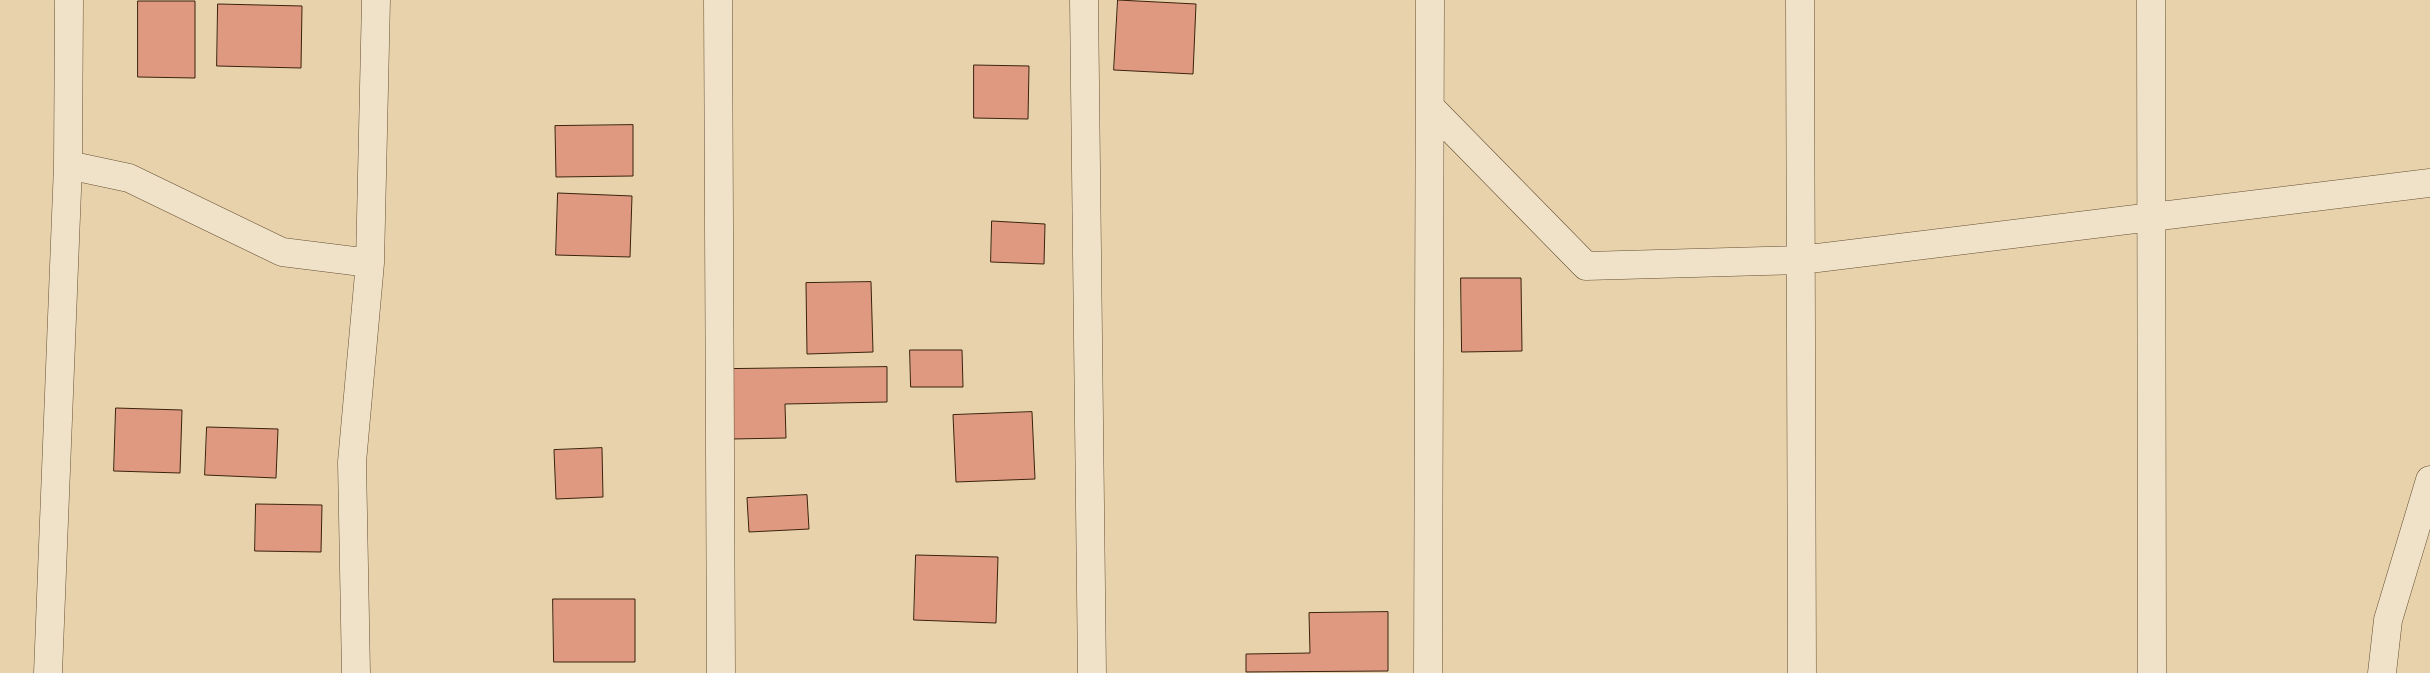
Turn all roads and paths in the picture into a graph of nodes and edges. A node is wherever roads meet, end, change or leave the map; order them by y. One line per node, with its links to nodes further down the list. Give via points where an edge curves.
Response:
1 (70, 0): 9 (street)
2 (376, 0): 13 (street)
3 (718, 0): 17 (street)
4 (1084, 0): 18 (street)
5 (1430, 0): 8 (street)
6 (1800, 0): 12 (street)
7 (2151, 0): 11 (street)
8 (1430, 107): 12 (street, via 1586,266); 19 (street)
9 (68, 165): 13 (street, via 128,178 282,252); 15 (street)
10 (2430, 183): 11 (street)
11 (2152, 217): 12 (street); 21 (street)
12 (1801, 260): 20 (street)
13 (370, 263): 16 (street, via 352,462)
14 (2430, 480): 22 (street, via 2388,620)
15 (48, 673)
16 (356, 673)
17 (720, 673)
18 (1092, 673)
19 (1428, 673)
20 (1802, 673)
21 (2152, 673)
22 (2382, 673)

